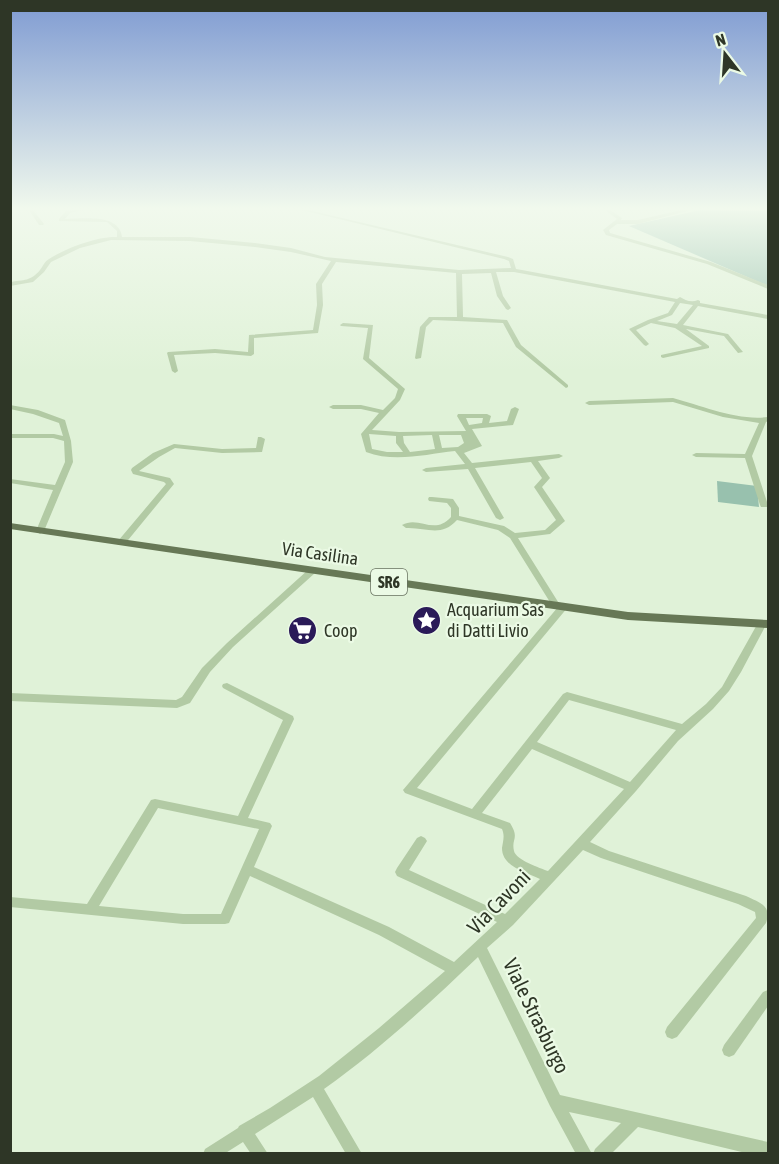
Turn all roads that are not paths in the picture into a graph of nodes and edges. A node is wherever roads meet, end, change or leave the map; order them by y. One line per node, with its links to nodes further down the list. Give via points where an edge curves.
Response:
1 (46, 264): 9 (street, via 31,280)
2 (331, 264): 25 (street, via 319,284 316,332 251,336 251,354 170,352)
3 (379, 264): 8 (street)
4 (512, 264): 6 (street)
5 (712, 264): 10 (street)
6 (514, 270): 7 (street); 11 (street)
7 (493, 271): 8 (street); 13 (street)
8 (459, 272): 15 (street)
9 (10, 284)
10 (768, 287)
11 (680, 299): 12 (street); 16 (street, via 670,314)
12 (698, 302): 14 (street); 19 (street)
13 (507, 308)
14 (768, 317)
15 (460, 318): 24 (street, via 429,320 423,327); 26 (street, via 504,321 518,346)
16 (650, 321): 19 (street); 21 (street, via 632,329)
17 (725, 323): 20 (street)
18 (342, 325): 32 (street, via 371,326 366,359 402,389 398,399)
19 (678, 327): 20 (street); 23 (street, via 707,347)
20 (726, 335): 22 (street)
21 (646, 344)
22 (740, 352)
23 (663, 356)
24 (418, 358)
25 (175, 370)
26 (566, 386)
27 (10, 400): 33 (street)
28 (589, 403): 34 (street, via 673,400 723,415)
29 (10, 407): 33 (street)
30 (333, 407): 32 (street)
31 (515, 409): 35 (street, via 510,423)
32 (384, 412): 37 (street)
33 (39, 413): 42 (street, via 62,422)
34 (766, 419): 48 (street)
35 (485, 424): 36 (street); 36 (street, via 487,416 461,416)
36 (467, 427): 44 (street, via 478,446)
37 (367, 432): 39 (street); 45 (street, via 365,442 376,455)
38 (435, 433): 39 (street); 43 (street); 44 (street, via 464,433 467,446)
39 (399, 434): 45 (street)
40 (10, 436): 42 (street, via 54,436)
41 (261, 439): 62 (street, via 259,450 169,447 140,466 136,472 171,484)
42 (67, 440): 53 (street, via 69,462)
43 (439, 450): 44 (street); 45 (street)
44 (458, 451): 50 (street)
45 (407, 453)
46 (696, 455): 48 (street)
47 (559, 456): 49 (street)
48 (748, 456): 55 (street)
49 (533, 459): 50 (street); 61 (street, via 546,478 538,487 561,521 547,532)
50 (470, 466): 51 (street); 57 (street)
51 (426, 470)
52 (10, 482): 53 (street)
53 (57, 488): 60 (street)
54 (432, 499): 56 (street, via 450,501)
55 (764, 505)
56 (455, 518): 58 (street, via 442,529); 61 (street, via 501,528)
57 (500, 518)
58 (406, 525)
59 (10, 526): 60 (main road, Via Casilina / SR6)
60 (40, 531): 62 (main road, Via Casilina / SR6)
61 (513, 536): 64 (street)
62 (121, 543): 63 (main road, Via Casilina / SR6)
63 (312, 570): 64 (main road, Via Casilina / SR6); 67 (street, via 230,645 206,670 186,700 177,704)
64 (560, 606): 65 (main road, Via Casilina / SR6, via 628,616); 71 (street, via 409,790)
65 (765, 624): 68 (street, Via Cavoni, via 711,707)
66 (227, 686): 72 (street, via 289,719)
67 (10, 697)
68 (682, 728): 69 (street, via 567,696); 70 (street, Via Cavoni)
69 (531, 744): 70 (street); 71 (street)
70 (632, 788): 74 (street, Via Cavoni)
71 (474, 814): 76 (street, via 506,826 513,861)
72 (242, 819): 75 (street, via 266,826); 78 (street, via 155,803)
73 (421, 841): 80 (street, via 401,872)
74 (583, 844): 76 (street, Via Cavoni); 79 (street)
75 (247, 869): 78 (street, via 225,919); 82 (street)
76 (550, 878): 80 (street, Via Cavoni)
77 (10, 902): 78 (street)
78 (90, 910)
79 (765, 910): 84 (street, via 762,919)
80 (508, 921): 81 (street, Via Cavoni)
81 (480, 949): 82 (street, Via Cavoni); 87 (street, Viale Strasburgo)
82 (456, 970): 86 (street, Via Cavoni, via 338,1071)
83 (768, 996): 85 (street)
84 (672, 1032)
85 (729, 1050)
86 (314, 1086): 89 (street, Via Cavoni); 93 (street)
87 (555, 1101): 88 (street, Viale Strasburgo); 94 (street, Viale Strasburgo)
88 (636, 1119): 90 (street, Viale Strasburgo); 95 (street)
89 (244, 1131): 91 (street, Via Cavoni); 92 (street)
90 (768, 1149)
91 (210, 1154)
92 (261, 1154)
93 (355, 1154)
94 (585, 1154)
95 (600, 1154)

